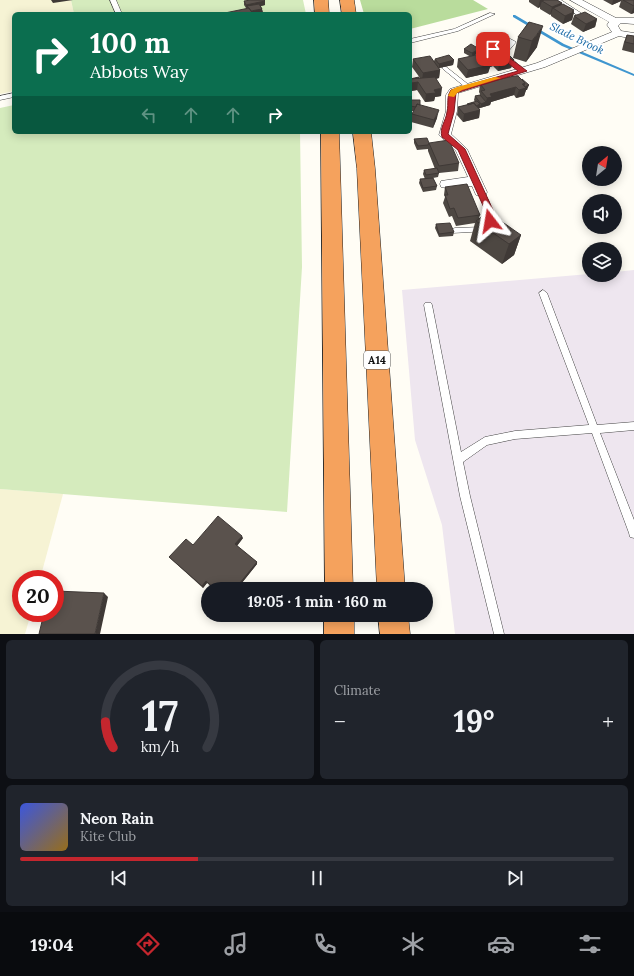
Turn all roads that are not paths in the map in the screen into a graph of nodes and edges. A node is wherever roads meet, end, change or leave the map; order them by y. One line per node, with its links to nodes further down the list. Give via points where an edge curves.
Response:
1 (113, 0): 6 (lane)
2 (322, 0): 7 (highway)
3 (347, 0): 8 (highway)
4 (558, 0): 5 (lane)
5 (577, 5): 10 (street); 12 (lane)
6 (118, 12)
7 (322, 12)
8 (349, 12)
9 (492, 14): 15 (lane, via 456,30)
10 (615, 21): 11 (street); 13 (street, via 612,26)
11 (634, 21)
12 (595, 24)
13 (618, 33): 14 (street); 20 (street)
14 (634, 36)
15 (412, 41)
16 (484, 44): 17 (lane); 18 (lane); 18 (lane, via 499,35 513,42)
17 (476, 49)
18 (503, 54): 20 (lane)
19 (445, 68): 21 (lane)
20 (523, 71): 21 (street)
21 (467, 86): 27 (street, via 454,91 451,95 452,107 444,135 461,149)
22 (12, 95): 23 (lane)
23 (0, 98)
24 (330, 134): 35 (highway)
25 (362, 134): 36 (highway, A14)
26 (446, 184): 27 (street)
27 (478, 186): 28 (lane, via 489,210 490,221 486,229)
28 (455, 231)
29 (543, 293): 32 (lane)
30 (428, 305): 33 (lane)
31 (634, 426): 32 (lane)
32 (594, 429): 33 (lane, via 516,435 485,441); 34 (lane)
33 (458, 460): 41 (lane)
34 (634, 533)
35 (339, 582)
36 (392, 582)
37 (339, 622): 39 (highway)
38 (393, 622): 40 (highway)
39 (340, 634)
40 (394, 634)
41 (499, 634)

